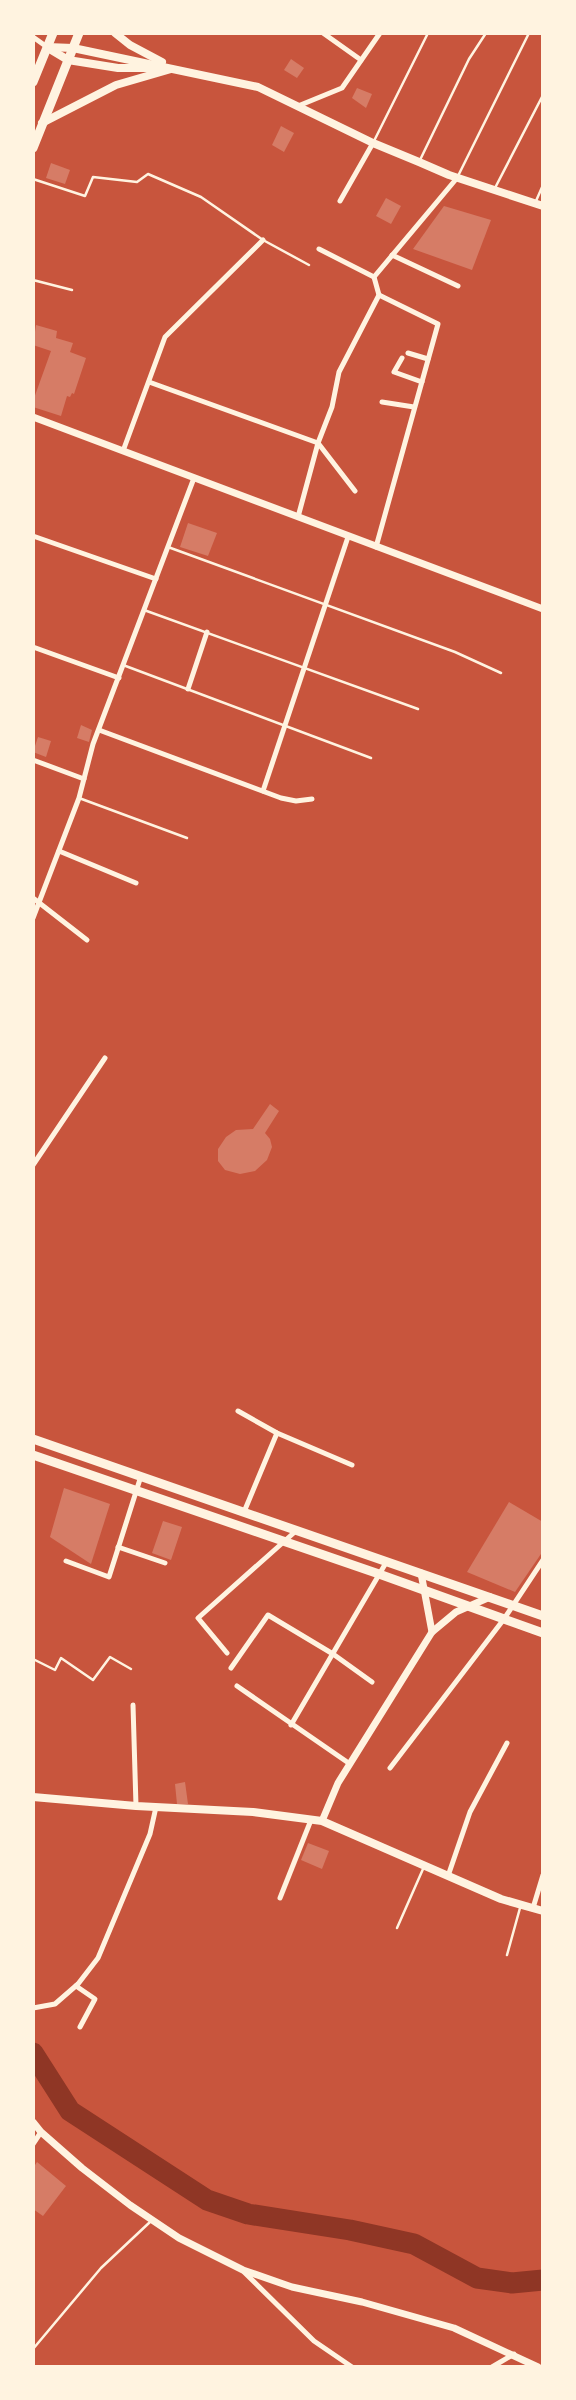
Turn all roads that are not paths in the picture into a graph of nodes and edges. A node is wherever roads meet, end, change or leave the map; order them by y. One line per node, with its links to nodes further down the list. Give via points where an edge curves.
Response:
1 (53, 33): 10 (main road)
2 (79, 33): 11 (main road)
3 (116, 33): 14 (main road)
4 (323, 33): 13 (street)
5 (380, 33): 13 (street)
6 (428, 33): 19 (lane)
7 (486, 33): 21 (lane, via 468,60)
8 (529, 33): 23 (lane)
9 (33, 37): 10 (street)
10 (47, 47): 11 (main road); 12 (main road); 15 (main road)
11 (73, 48): 12 (main road); 14 (main road)
12 (68, 60): 14 (main road, via 118,68); 18 (main road)
13 (361, 60): 17 (street, via 342,88)
14 (174, 68): 17 (main road, via 258,87); 18 (main road, via 116,85)
15 (33, 82)
16 (543, 95): 25 (lane)
17 (298, 106): 19 (main road)
18 (42, 124): 20 (main road)
19 (373, 143): 21 (main road); 26 (street)
20 (33, 148)
21 (419, 162): 23 (main road)
22 (33, 178): 28 (lane, via 85,196 93,177 137,182 148,174 201,197)
23 (457, 178): 25 (main road); 30 (street)
24 (543, 185): 27 (lane)
25 (494, 190): 27 (main road)
26 (340, 201)
27 (539, 205)
28 (263, 240): 31 (lane); 40 (street, via 165,337)
29 (319, 249): 32 (street)
30 (393, 255): 32 (street); 34 (street)
31 (309, 265)
32 (374, 277): 36 (street)
33 (33, 280): 35 (lane)
34 (458, 286)
35 (72, 290)
36 (379, 295): 39 (street, via 438,324); 45 (street, via 339,373)
37 (408, 353): 39 (street)
38 (402, 358): 41 (street, via 394,372)
39 (428, 359): 41 (street)
40 (149, 382): 45 (street); 46 (street)
41 (422, 382): 43 (street)
42 (382, 402): 43 (street)
43 (414, 407): 53 (street)
44 (33, 417): 46 (street)
45 (318, 443): 48 (street); 49 (street)
46 (123, 451): 47 (street)
47 (194, 478): 49 (street); 52 (street)
48 (355, 491)
49 (298, 517): 51 (street)
50 (33, 536): 54 (street)
51 (348, 537): 53 (street); 55 (street)
52 (168, 547): 54 (street); 55 (lane)
53 (376, 547): 57 (street)
54 (156, 579): 56 (street)
55 (326, 604): 61 (street); 62 (lane)
56 (144, 610): 58 (lane); 60 (street)
57 (543, 610)
58 (207, 632): 61 (lane); 64 (street)
59 (33, 647): 63 (street)
60 (124, 664): 63 (street); 64 (lane)
61 (304, 666): 65 (lane); 66 (street)
62 (501, 673)
63 (119, 678): 67 (street)
64 (188, 689): 66 (lane)
65 (418, 709)
66 (285, 725): 68 (lane); 71 (street)
67 (99, 730): 70 (street); 71 (street)
68 (371, 758)
69 (33, 760): 70 (street)
70 (84, 779): 72 (street)
71 (262, 791): 73 (street, via 296,801)
72 (79, 798): 74 (lane); 75 (street)
73 (312, 799)
74 (187, 838)
75 (59, 851): 76 (street); 78 (street)
76 (136, 883)
77 (33, 898): 78 (street)
78 (40, 903): 79 (street); 80 (street)
79 (33, 918)
80 (87, 940)
81 (105, 1058): 82 (street)
82 (33, 1165)
83 (238, 1411): 84 (street)
84 (277, 1433): 87 (street); 90 (street)
85 (33, 1439): 88 (main road)
86 (33, 1455): 89 (main road)
87 (352, 1465)
88 (141, 1476): 89 (street); 90 (main road)
89 (136, 1492): 92 (main road); 93 (street)
90 (244, 1512): 91 (main road)
91 (297, 1530): 92 (street); 96 (main road)
92 (283, 1542): 99 (main road); 108 (street, via 198,1618)
93 (118, 1547): 95 (street, via 108,1577); 97 (street)
94 (543, 1560): 102 (street)
95 (66, 1561)
96 (387, 1561): 98 (main road); 99 (street)
97 (165, 1563)
98 (421, 1573): 100 (street); 101 (main road)
99 (379, 1574): 100 (main road); 109 (street)
100 (425, 1591): 103 (main road); 106 (street)
101 (489, 1597): 102 (main road); 103 (street)
102 (513, 1605): 104 (main road); 105 (street)
103 (470, 1606): 105 (main road); 106 (street)
104 (543, 1616)
105 (504, 1619): 107 (main road); 119 (street)
106 (432, 1632): 118 (street)
107 (543, 1633)
108 (228, 1653)
109 (332, 1654): 111 (street, via 268,1615); 113 (street); 116 (street)
110 (33, 1659): 112 (lane, via 55,1670 61,1658 93,1680 110,1657)
111 (231, 1668)
112 (131, 1669)
113 (372, 1682)
114 (237, 1686): 116 (street)
115 (133, 1705): 121 (street)
116 (291, 1725): 118 (street)
117 (507, 1742): 127 (street, via 470,1812)
118 (350, 1764): 124 (street)
119 (390, 1768)
120 (33, 1797): 121 (main road)
121 (136, 1806): 122 (main road)
122 (156, 1807): 123 (main road); 134 (street, via 150,1834 98,1958)
123 (311, 1819): 124 (main road); 128 (street)
124 (322, 1821): 125 (main road)
125 (424, 1866): 127 (main road); 132 (lane)
126 (543, 1875): 130 (street)
127 (448, 1876): 129 (main road)
128 (280, 1898)
129 (521, 1905): 130 (main road); 133 (lane)
130 (533, 1909): 131 (main road)
131 (543, 1911)
132 (397, 1928)
133 (506, 1955)
134 (76, 1986): 135 (street, via 55,2004); 136 (street, via 95,1999)
135 (33, 2008)
136 (80, 2027)
137 (33, 2122): 138 (street)
138 (41, 2132): 139 (street); 140 (street)
139 (33, 2144)
140 (153, 2220): 141 (street); 142 (lane, via 101,2268)
141 (243, 2270): 143 (street, via 454,2328); 144 (street, via 314,2340)
142 (33, 2349)
143 (514, 2354): 145 (street); 146 (street)
144 (352, 2367)
145 (492, 2367)
146 (538, 2367)

